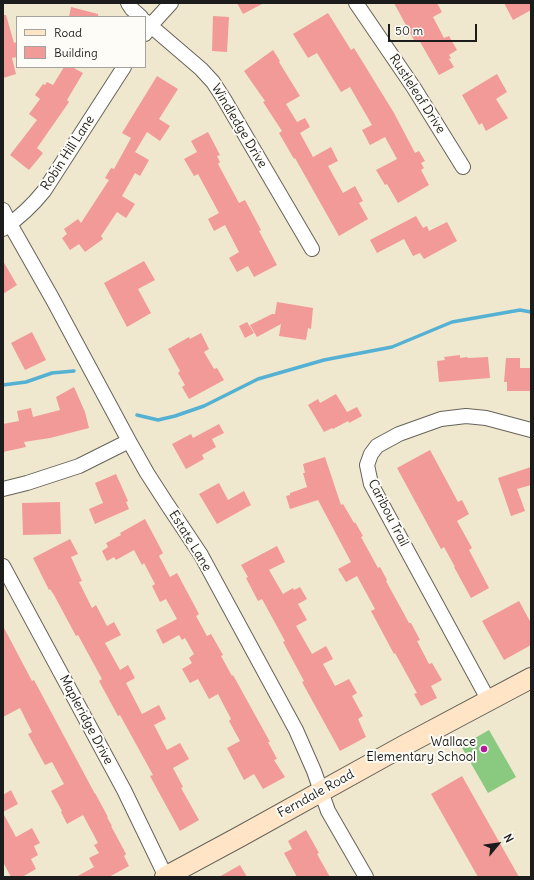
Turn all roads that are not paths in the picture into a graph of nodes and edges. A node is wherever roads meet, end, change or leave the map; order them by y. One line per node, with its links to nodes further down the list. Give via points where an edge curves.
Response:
1 (128, 3): 4 (street, Windledge Drive)
2 (171, 3): 5 (street)
3 (356, 3): 8 (street, Rustleleaf Drive, via 414,88)
4 (138, 16)
5 (146, 23)
6 (146, 25): 11 (street, Windledge Drive, via 201,69 213,82)
7 (123, 68): 10 (street, Robin Hill Lane, via 36,202)
8 (463, 167)
9 (3, 210): 10 (street, Estate Lane)
10 (6, 227): 13 (street, Estate Lane, via 52,298)
11 (312, 248)
12 (531, 430): 17 (street, Caribou Trail, via 486,418 466,416 441,419 399,434 377,446 367,465 371,484)
13 (129, 441): 14 (street, via 79,466); 18 (street, Estate Lane, via 201,555 296,730)
14 (3, 489)
15 (3, 566): 19 (street, Mapleridge Drive, via 124,790)
16 (531, 678): 17 (street, Ferndale Road)
17 (489, 701): 18 (street, Ferndale Road)
18 (321, 791): 19 (street, Ferndale Road); 20 (street, Estate Lane, via 328,811)
19 (165, 877)
20 (366, 877)

